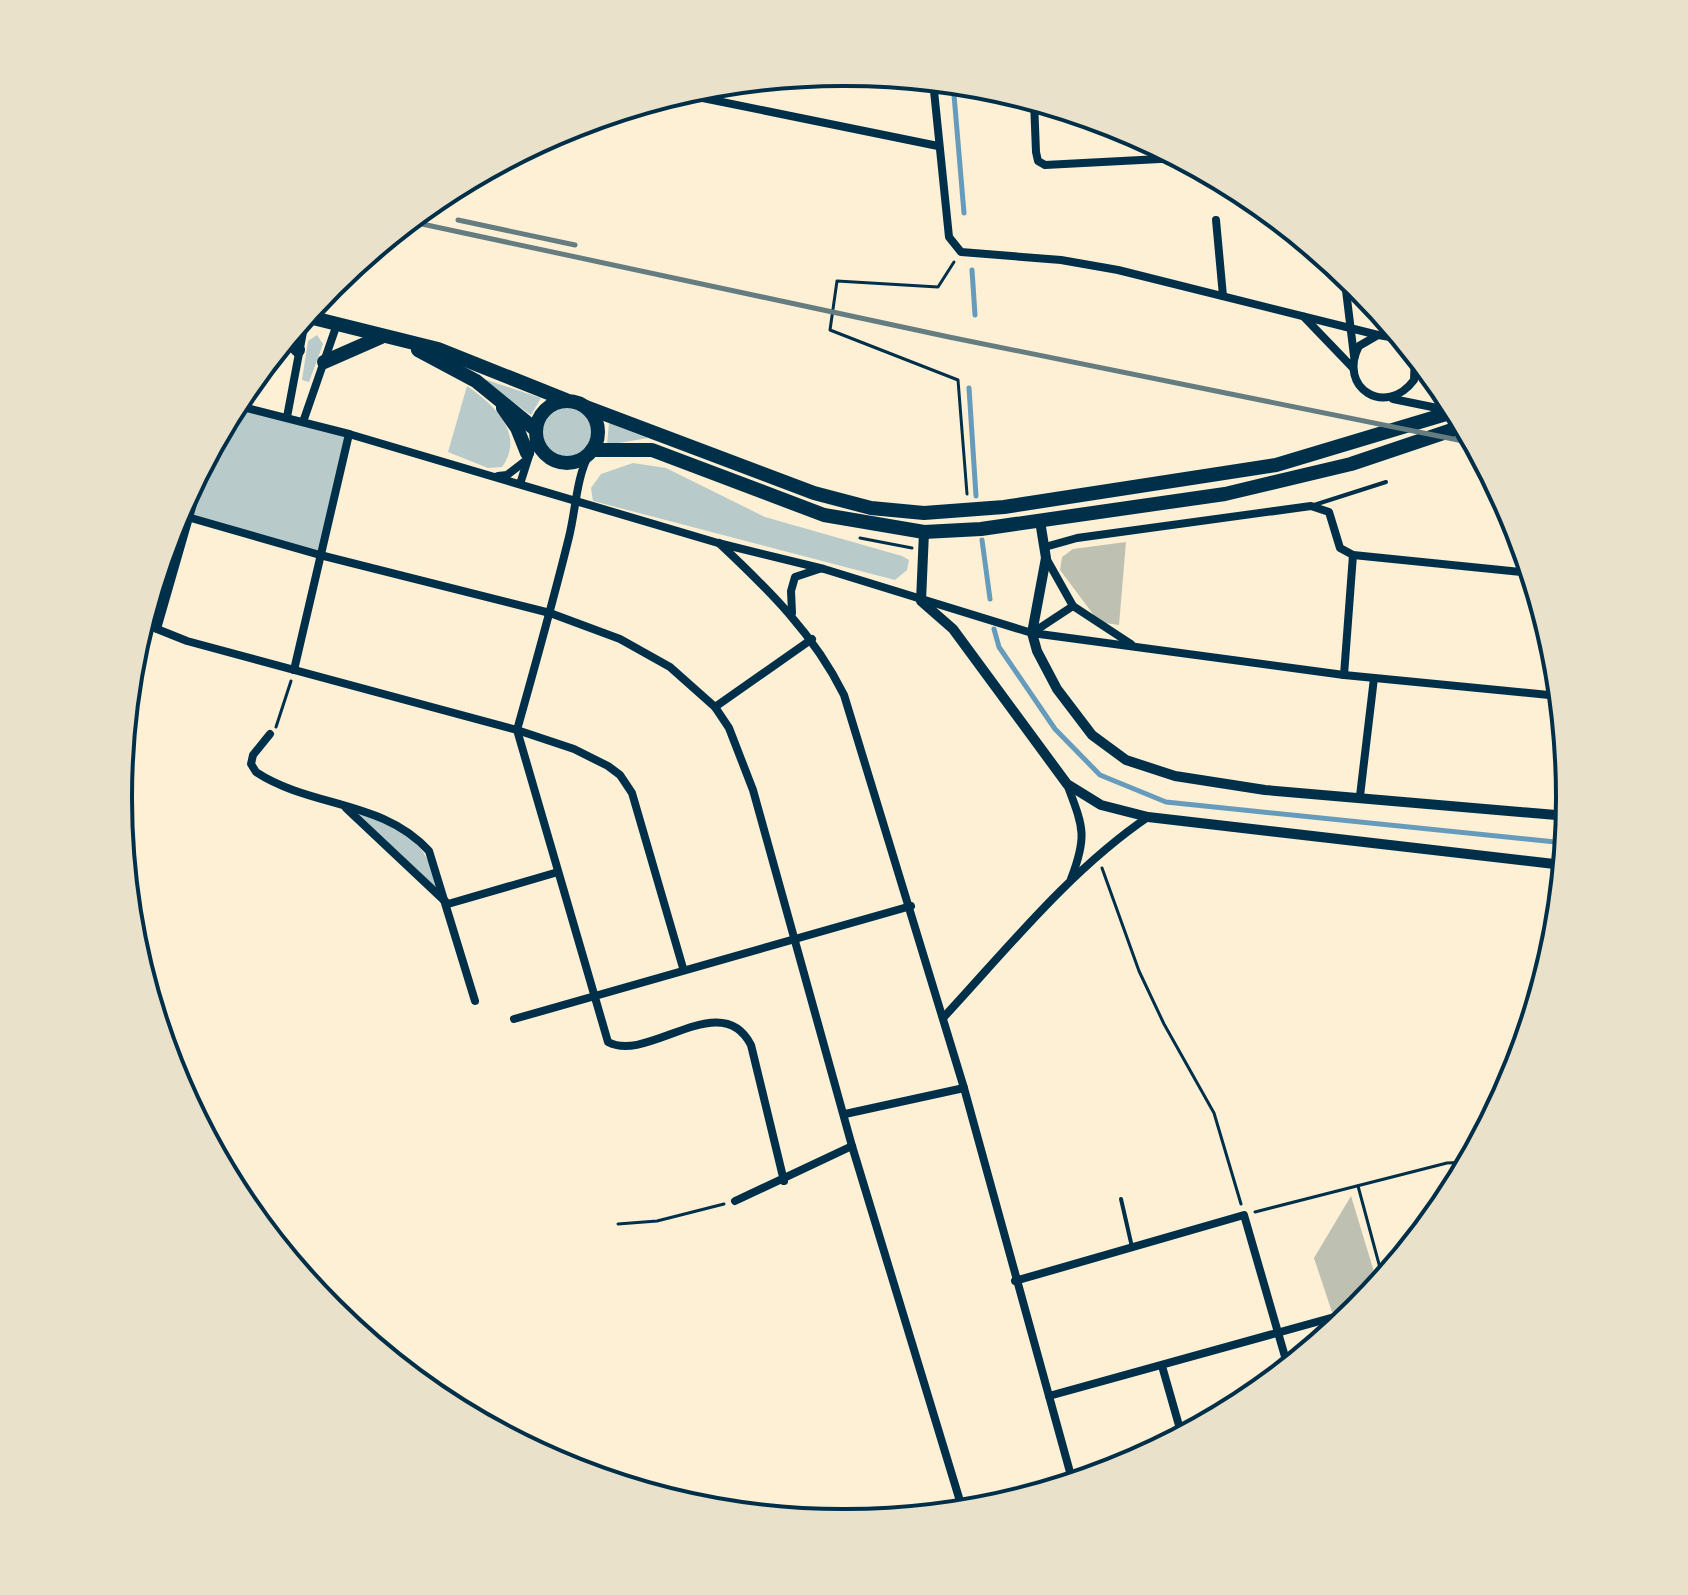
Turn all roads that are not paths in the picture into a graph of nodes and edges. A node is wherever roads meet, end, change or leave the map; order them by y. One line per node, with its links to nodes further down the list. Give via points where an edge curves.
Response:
1 (934, 92): 4 (street)
2 (709, 99): 4 (street)
3 (1034, 112): 5 (street, via 1036,152 1045,165)
4 (938, 146): 8 (street, via 949,237 961,252 1061,260)
5 (1159, 159)
6 (1216, 220): 8 (street)
7 (1345, 293): 12 (street)
8 (1223, 296): 9 (street)
9 (1304, 317): 12 (street); 22 (street)
10 (318, 319): 11 (main road)
11 (337, 324): 15 (main road); 21 (street)
12 (1348, 327): 13 (street); 20 (street)
13 (1378, 335): 14 (street); 20 (street)
14 (1386, 336)
15 (381, 337): 17 (main road); 21 (main road)
16 (301, 338): 19 (street)
17 (403, 343): 24 (main road); 26 (main road, via 438,349)
18 (294, 346): 19 (main road)
19 (298, 350): 31 (street)
20 (1354, 357): 22 (street)
21 (324, 362): 32 (street)
22 (1353, 368): 25 (street, via 1368,394)
23 (1414, 373): 25 (street, via 1414,380)
24 (491, 392): 34 (main road); 37 (main road, via 517,428)
25 (1389, 398): 29 (street)
26 (566, 400): 27 (main road); 34 (main road, via 542,413)
27 (586, 407): 30 (main road, via 814,493 871,508 924,513 1187,482 1276,465); 36 (main road, via 597,423)
28 (248, 408): 31 (street)
29 (1440, 409)
30 (1444, 416)
31 (287, 417): 32 (street)
32 (303, 422): 35 (street)
33 (1453, 430): 44 (main road, via 1276,483)
34 (536, 432): 36 (main road, via 552,459 571,463); 37 (street)
35 (349, 434): 38 (street); 49 (street)
36 (590, 452): 41 (street, via 578,481); 46 (main road, via 652,450 824,515)
37 (526, 457): 38 (street, via 507,475); 40 (street)
38 (488, 476): 40 (street)
39 (1386, 482): 42 (lane)
40 (520, 484): 41 (street)
41 (578, 501): 47 (street); 55 (street)
42 (1311, 506): 48 (street, via 1077,538); 50 (street, via 1329,512 1340,548)
43 (190, 518): 49 (street)
44 (1040, 521): 46 (main road); 48 (street)
45 (187, 525): 58 (street)
46 (924, 532): 53 (street)
47 (718, 543): 51 (street); 56 (street)
48 (1045, 552): 54 (street); 59 (street)
49 (320, 555): 55 (street); 62 (street)
50 (1353, 555): 52 (street); 63 (street)
51 (824, 569): 53 (street); 56 (street, via 795,577)
52 (1519, 572)
53 (921, 601): 59 (street); 69 (street, via 953,629)
54 (1073, 606): 59 (street); 61 (street)
55 (550, 613): 66 (street, via 620,639 670,667); 67 (street)
56 (794, 617): 60 (street)
57 (154, 627): 58 (street)
58 (157, 629): 62 (street)
59 (1032, 633): 61 (street); 70 (street, via 1057,689 1092,735 1126,760 1175,776 1265,790)
60 (812, 639): 66 (street); 78 (street, via 844,695)
61 (1132, 644): 63 (street)
62 (294, 670): 67 (street)
63 (1344, 675): 64 (street)
64 (1374, 678): 65 (street); 70 (street)
65 (1547, 695)
66 (715, 707): 79 (street, via 753,790)
67 (517, 730): 75 (street); 80 (street, via 574,749 620,775 638,810)
68 (270, 734): 71 (street, via 253,755 256,772)
69 (1067, 784): 73 (street, via 1101,805); 76 (street, via 1084,846)
70 (1360, 796): 72 (street)
71 (343, 805): 77 (street); 77 (street, via 392,820 415,835 437,866)
72 (1555, 815)
73 (1148, 817): 74 (street); 76 (street)
74 (1552, 864)
75 (558, 872): 77 (street); 81 (street)
76 (1070, 883): 83 (street)
77 (448, 904): 82 (street)
78 (911, 906): 79 (street); 83 (street)
79 (795, 938): 80 (street); 86 (street)
80 (683, 968): 81 (street)
81 (594, 996): 84 (street); 88 (street, via 608,1042 618,1047 706,1024 736,1025 744,1031)
82 (475, 1001)
83 (943, 1018): 85 (street)
84 (514, 1019)
85 (964, 1088): 86 (street); 92 (street)
86 (845, 1114): 87 (street)
87 (852, 1146): 88 (street); 100 (street)
88 (784, 1181): 90 (street)
89 (1121, 1199): 91 (lane)
90 (735, 1201)
91 (1133, 1249): 92 (street); 94 (street, via 1244,1215)
92 (1015, 1281): 97 (street)
93 (1326, 1320): 94 (street)
94 (1279, 1334): 95 (street); 96 (street)
95 (1285, 1355)
96 (1162, 1366): 97 (street); 98 (street)
97 (1049, 1396): 99 (street)
98 (1179, 1425)
99 (1070, 1472)
100 (959, 1499)

